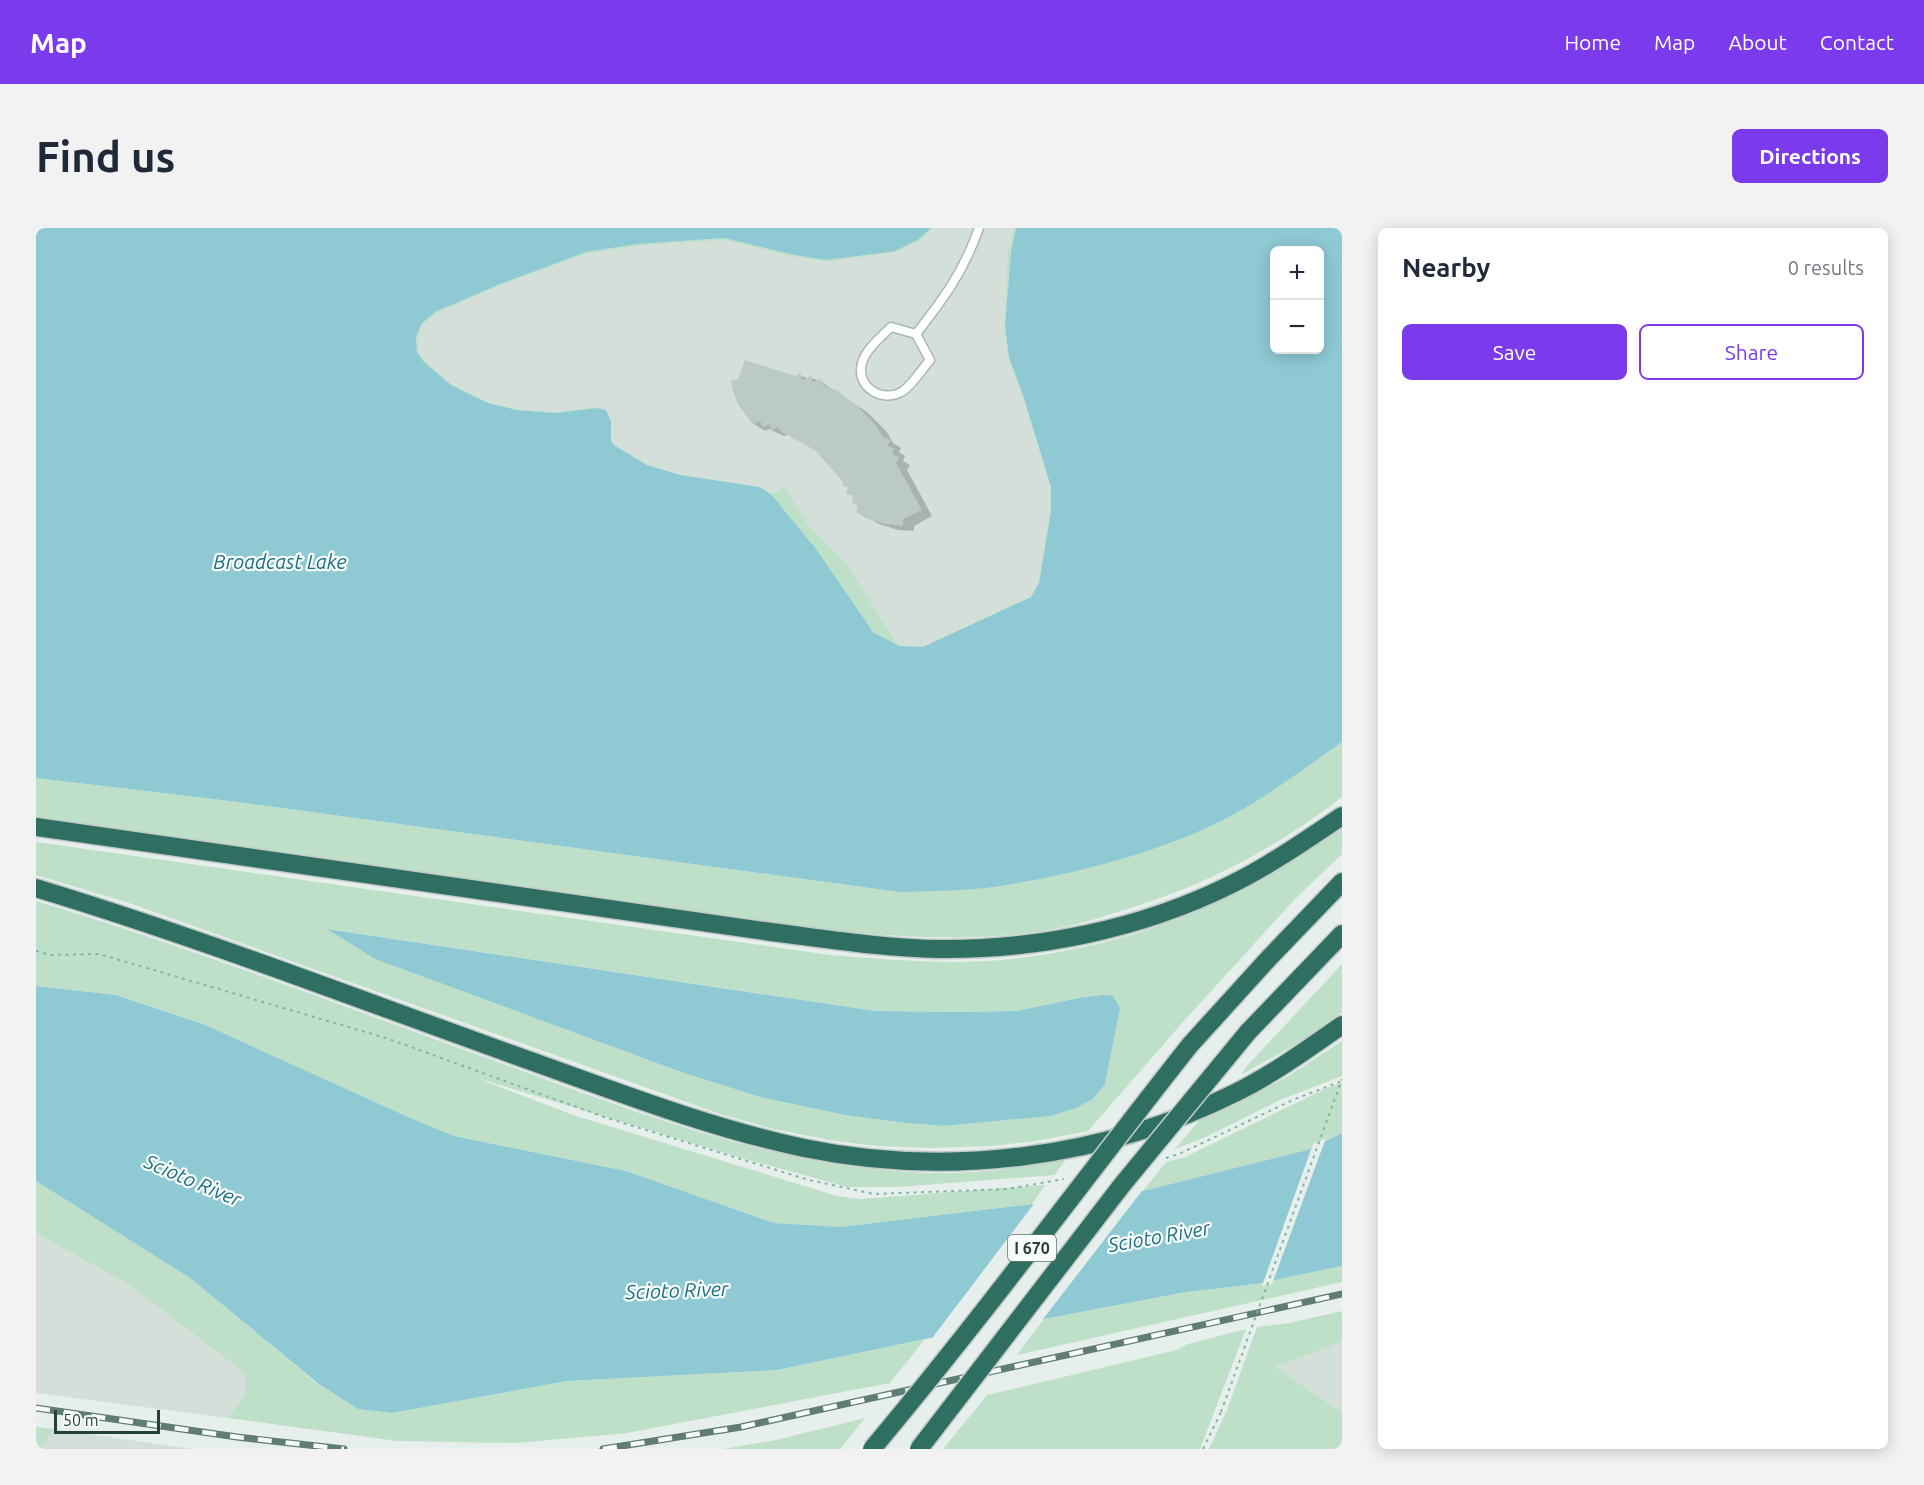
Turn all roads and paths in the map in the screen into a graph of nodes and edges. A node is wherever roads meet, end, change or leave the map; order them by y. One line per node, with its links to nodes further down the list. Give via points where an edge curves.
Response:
1 (979, 228): 2 (lane, via 952,288)
2 (916, 334): 2 (lane, via 891,327 872,346 861,369 868,388 889,396 903,391 930,360)
3 (1342, 816): 4 (highway, via 1229,885 1160,914 1079,936 1008,946 939,949 771,932)
4 (36, 827)
5 (1342, 882): 10 (highway, I 670, bridge, via 1190,1045 946,1361)
6 (36, 888): 8 (highway, via 255,960 718,1126 806,1148 880,1158 992,1160 1070,1150 1119,1137 1237,1092)
7 (1342, 934): 11 (highway, I 670, bridge, via 1248,1032 1122,1185)
8 (1342, 1025)
9 (1342, 1079): 12 (path, bridge, via 1221,1412)
10 (872, 1449)
11 (918, 1449)
12 (1203, 1449)

